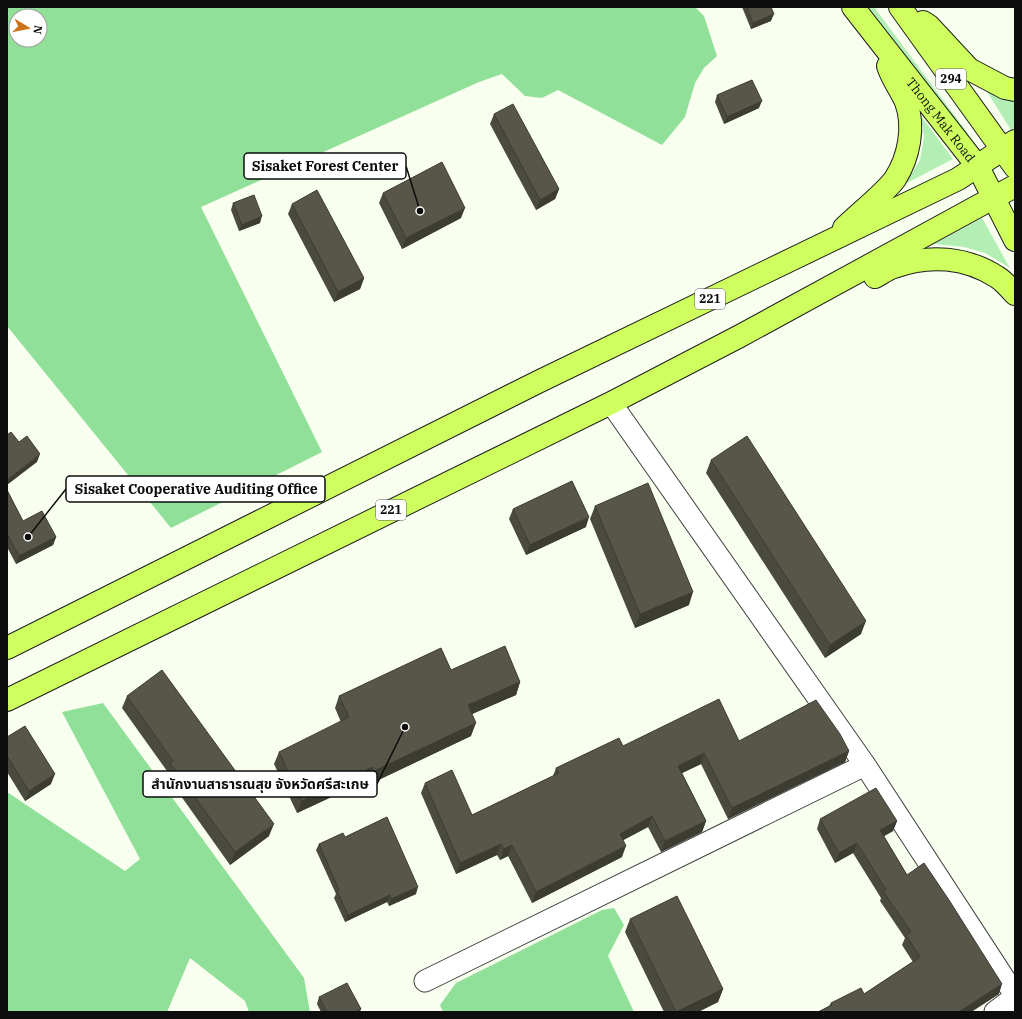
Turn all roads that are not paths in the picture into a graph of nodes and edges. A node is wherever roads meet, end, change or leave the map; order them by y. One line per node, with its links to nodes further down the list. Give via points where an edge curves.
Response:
1 (853, 7): 3 (main road, Thong Mak Road / 294)
2 (901, 7): 4 (main road, via 929,26 969,70 1005,88); 5 (main road, 294)
3 (877, 38): 6 (main road, Thong Mak Road / 294); 10 (main road, via 892,78 906,102 910,123 904,163 894,180)
4 (1015, 90)
5 (1011, 153): 6 (main road, 221)
6 (978, 167): 8 (main road, Thong Mak Road / 294); 10 (main road, 221)
7 (1015, 186): 8 (main road, 221)
8 (994, 197): 9 (main road, Thong Mak Road / 294); 12 (main road, 221)
9 (1015, 240)
10 (827, 244): 14 (main road, 221, via 533,384)
11 (1015, 294): 12 (main road, via 999,278 975,265 929,258 893,267 821,306)
12 (772, 318): 13 (main road, 221)
13 (611, 403): 15 (main road, 221); 16 (street)
14 (7, 648)
15 (7, 700)
16 (865, 765): 17 (street); 18 (street)
17 (425, 981)
18 (1015, 996): 19 (street)
19 (995, 1012)

